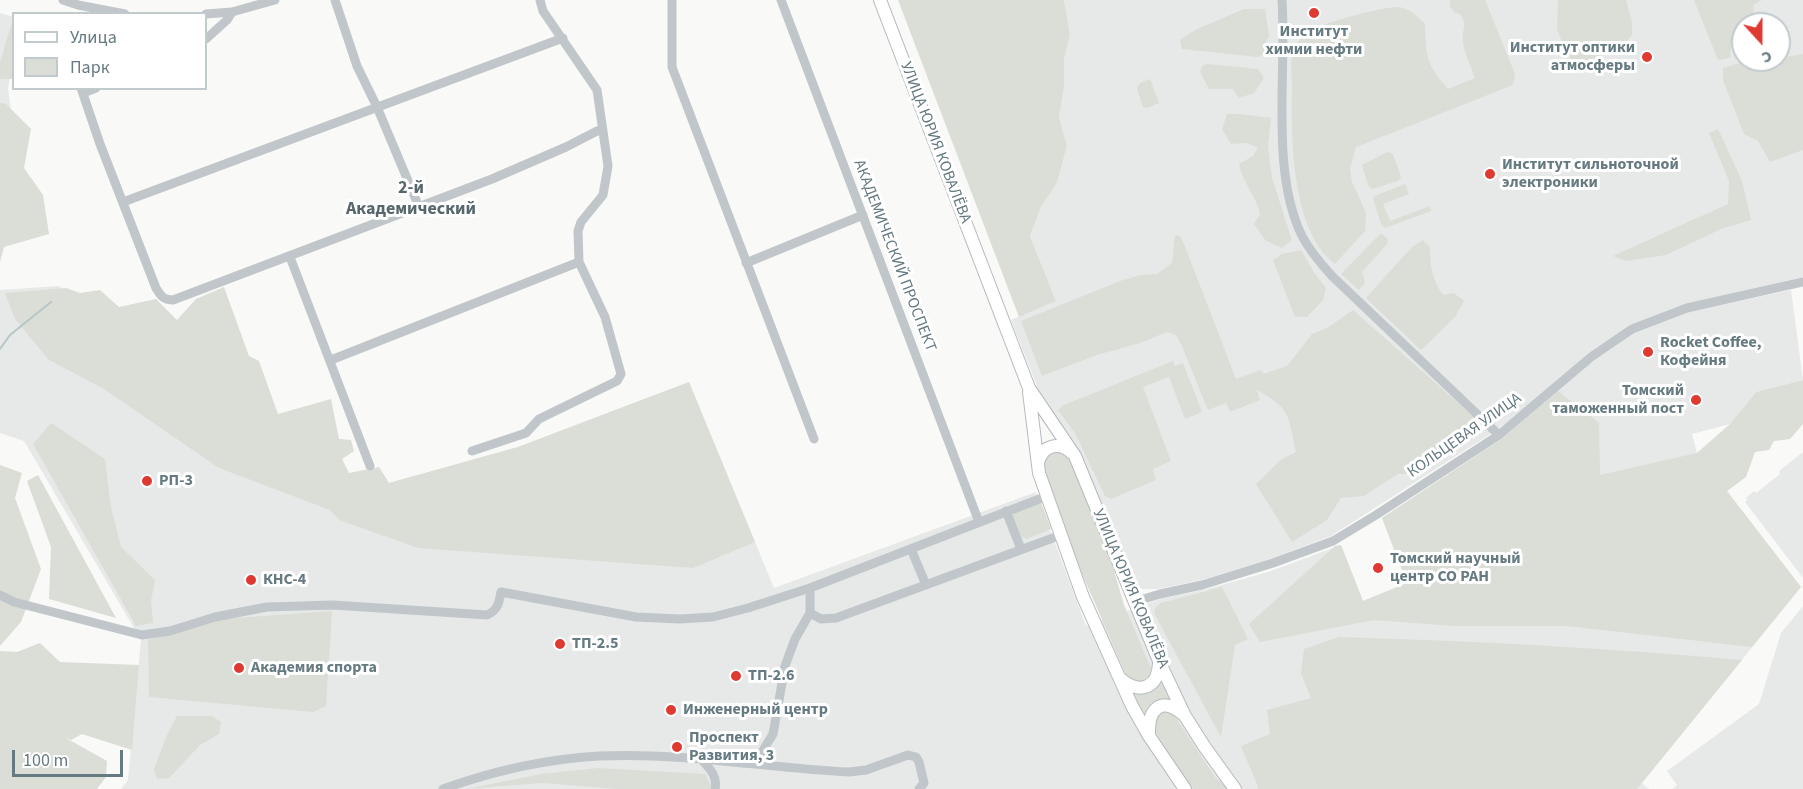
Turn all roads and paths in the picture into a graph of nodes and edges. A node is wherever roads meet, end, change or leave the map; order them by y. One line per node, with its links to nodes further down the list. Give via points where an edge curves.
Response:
1 (63, 0): 9 (street)
2 (275, 0): 10 (street)
3 (335, 0): 15 (street, via 357,66)
4 (540, 0): 13 (street, via 543,11)
5 (672, 0): 22 (street, via 672,67)
6 (781, 0): 19 (street, АКАДЕМИЧЕСКИЙ ПРОСПЕКТ)
7 (880, 0): 25 (main road, УЛИЦА ЮРИЯ КОВАЛЁВА)
8 (1282, 0): 26 (street, via 1285,175 1302,235 1332,276)
9 (115, 12)
10 (232, 12): 11 (street); 12 (street)
11 (207, 14)
12 (207, 38)
13 (563, 39): 15 (street); 16 (street, via 597,90)
14 (82, 91): 17 (street)
15 (377, 107): 17 (street); 18 (street)
16 (603, 130): 18 (street); 21 (street, via 608,166 605,187 581,222)
17 (123, 202): 20 (street, via 163,299 173,300)
18 (419, 207): 20 (street)
19 (863, 215): 22 (street); 34 (street, АКАДЕМИЧЕСКИЙ ПРОСПЕКТ)
20 (290, 257): 24 (street)
21 (579, 262): 24 (street); 28 (street, via 605,317 621,374 617,381 539,419 526,433)
22 (746, 262): 27 (street)
23 (1803, 282): 26 (street, КОЛЬЦЕВАЯ УЛИЦА, via 1688,308 1632,329 1592,357)
24 (331, 360): 31 (street)
25 (1029, 388): 29 (main road, УЛИЦА ЮРИЯ КОВАЛЁВА); 30 (main road, УЛИЦА ЮРИЯ КОВАЛЁВА)
26 (1499, 435): 41 (street, КОЛЬЦЕВАЯ УЛИЦА, via 1333,541 1202,585)
27 (814, 439)
28 (472, 451)
29 (1075, 456): 30 (main road, via 1061,446 1050,447 1041,454); 41 (main road, УЛИЦА ЮРИЯ КОВАЛЁВА)
30 (1037, 465): 32 (main road, УЛИЦА ЮРИЯ КОВАЛЁВА)
31 (370, 466)
32 (1047, 496): 33 (street); 35 (main road, УЛИЦА ЮРИЯ КОВАЛЁВА)
33 (1006, 511): 34 (street); 37 (street)
34 (979, 522): 36 (street)
35 (1061, 535): 37 (street); 44 (main road, УЛИЦА ЮРИЯ КОВАЛЁВА, via 1083,597)
36 (911, 549): 38 (street); 39 (street)
37 (1021, 549): 38 (street)
38 (926, 585): 42 (street, via 836,618 821,619)
39 (810, 588): 40 (street, via 731,613 696,618 636,616 501,592 498,607 487,615 333,605 267,608 142,635); 42 (street)
40 (0, 595)
41 (1134, 602): 43 (main road, УЛИЦА ЮРИЯ КОВАЛЁВА)
42 (810, 613): 48 (street, via 785,666 768,744 755,757)
43 (1159, 661): 44 (main road, via 1158,675 1146,687 1134,687); 45 (main road, УЛИЦА ЮРИЯ КОВАЛЁВА)
44 (1120, 678): 46 (main road, УЛИЦА ЮРИЯ КОВАЛЁВА)
45 (1185, 716): 46 (main road, via 1172,707 1158,707 1149,717); 53 (main road, УЛИЦА ЮРИЯ КОВАЛЁВА)
46 (1149, 736): 52 (main road, УЛИЦА ЮРИЯ КОВАЛЁВА)
47 (701, 759): 48 (street); 49 (street, via 597,756 489,774); 50 (street, via 713,773)
48 (733, 763): 51 (street, via 849,772 908,755 916,757 924,777)
49 (443, 789)
50 (715, 789)
51 (919, 789)
52 (1185, 789)
53 (1235, 789)

